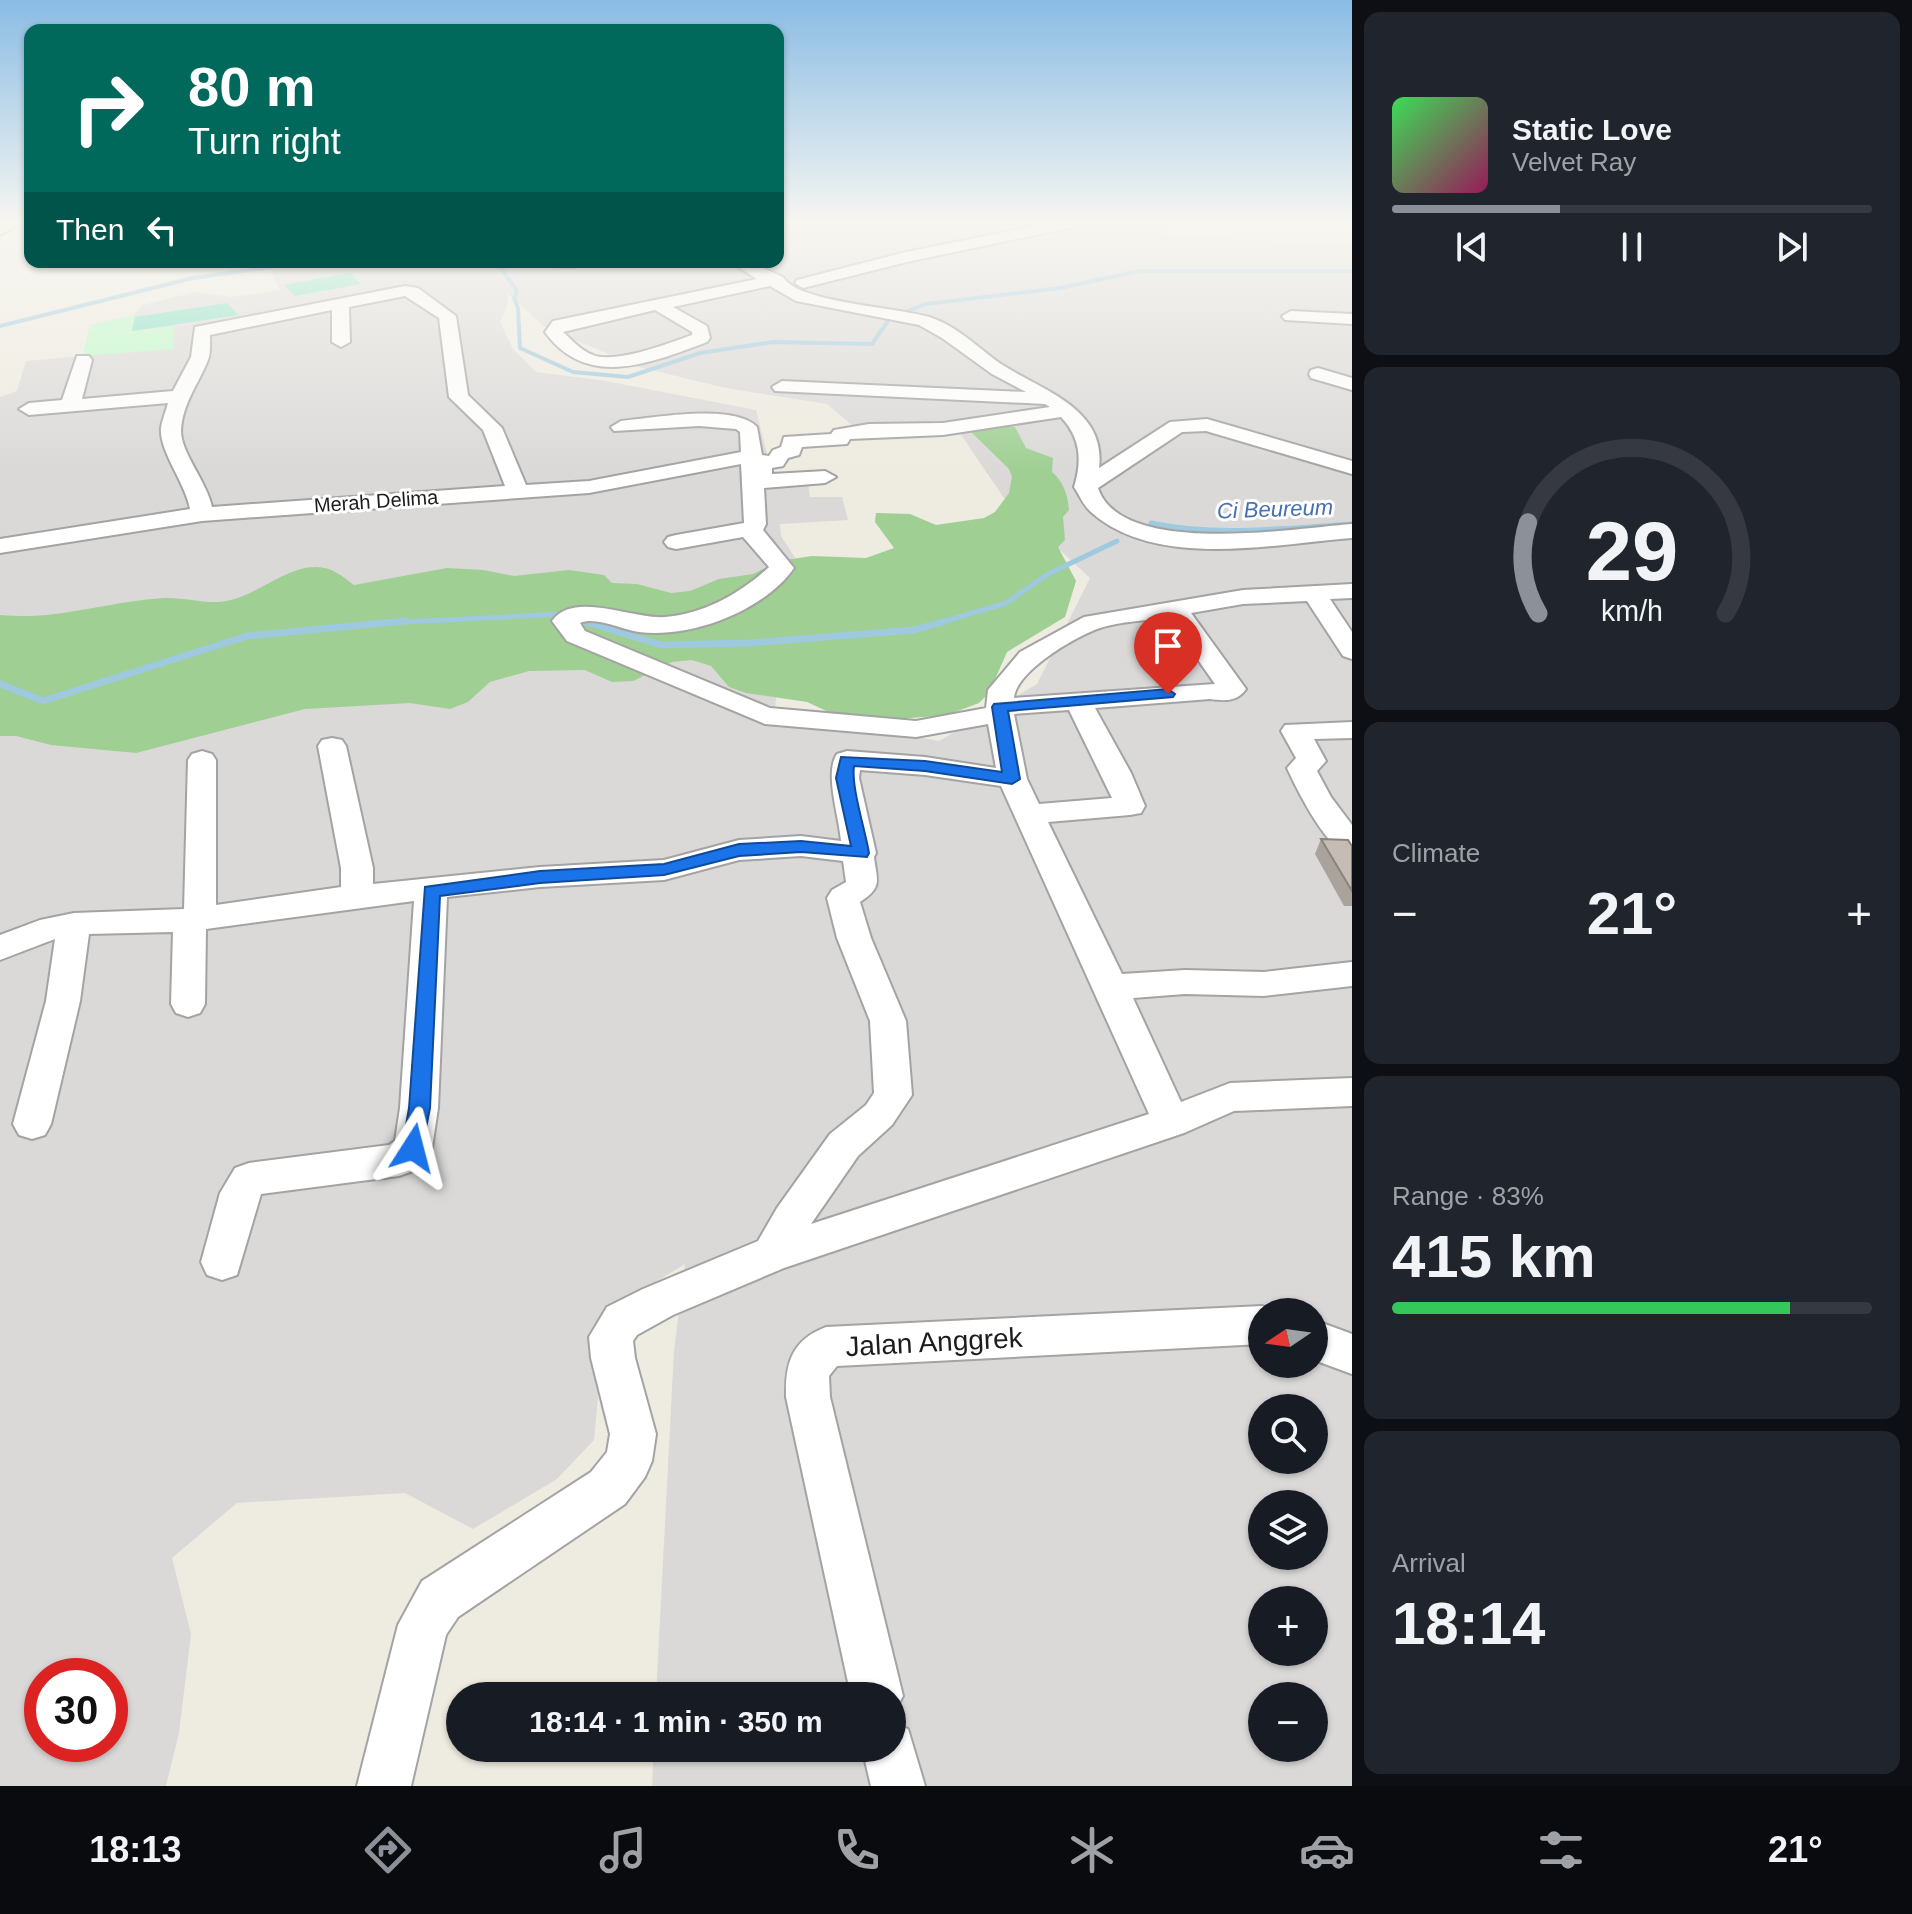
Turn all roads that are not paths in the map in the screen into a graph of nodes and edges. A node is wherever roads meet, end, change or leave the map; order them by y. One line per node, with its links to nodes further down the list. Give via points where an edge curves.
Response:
1 (334, 306): 15 (street, via 204,329 200,357)
2 (347, 306): 9 (street)
3 (432, 306): 26 (street, via 447,316 459,397 492,428)
4 (645, 306): 5 (street, via 559,325 554,332 585,358 599,362 701,338 701,330)
5 (660, 306)
6 (844, 306): 16 (street, via 924,321)
7 (1291, 316): 8 (street)
8 (1352, 319)
9 (341, 342)
10 (83, 360): 17 (street)
11 (1318, 374): 12 (street)
12 (1352, 384)
13 (782, 387): 14 (street)
14 (901, 392): 16 (street); 19 (street)
15 (180, 396): 17 (street); 27 (street, via 172,417 173,442)
16 (1060, 404): 24 (street, via 943,429 869,430 841,434 840,440 791,441 792,451 780,454 776,462 761,462); 25 (street, via 1088,444)
17 (70, 406): 18 (street)
18 (29, 409)
19 (903, 425)
20 (621, 427): 21 (street, via 699,420 742,423 750,431)
21 (752, 456): 24 (street); 26 (street, Merah Delima, via 626,482)
22 (1352, 468): 25 (street, via 1207,425 1186,424)
23 (825, 477): 24 (street)
24 (757, 482): 28 (street, via 755,524)
25 (1085, 487): 29 (street, via 1109,516 1166,537 1232,541)
26 (519, 493): 27 (street, Merah Delima)
27 (202, 514): 31 (street, Merah Delima)
28 (748, 530): 30 (street); 37 (street, via 782,568 727,607 706,617 656,626 599,613 573,616 576,636 765,716 916,729)
29 (1352, 531)
30 (676, 542)
31 (0, 546)
32 (1352, 591): 33 (street)
33 (1314, 593): 34 (street); 35 (street)
34 (1176, 608): 36 (street, via 1233,689); 37 (street, via 1093,622 1048,645 1001,690)
35 (1352, 651)
36 (1078, 701): 37 (street); 44 (street, via 1130,806)
37 (1000, 710): 43 (street)
38 (1352, 712): 39 (street, via 1343,712)
39 (1352, 723)
40 (1352, 730): 45 (street, via 1295,731 1312,761 1301,768)
41 (332, 746): 48 (street, via 357,868)
42 (202, 760): 49 (street)
43 (1012, 779): 44 (street); 46 (street, via 847,760 844,778)
44 (1030, 814): 53 (street)
45 (1352, 847)
46 (861, 853): 47 (street, via 801,846 739,850 664,870 540,877); 58 (street, via 862,886 843,898 888,1021 893,1095 844,1145)
47 (431, 891): 48 (street); 59 (street, via 413,1148 399,1160 249,1179 240,1193)
48 (357, 896): 49 (street)
49 (195, 919): 50 (street); 54 (street)
50 (74, 924): 51 (street); 57 (street, via 63,1001)
51 (0, 948)
52 (1352, 974): 53 (street, via 1264,984)
53 (1111, 987): 56 (street)
54 (188, 1004)
55 (1352, 1092): 56 (street, via 1230,1097)
56 (1171, 1122): 58 (street)
57 (32, 1124)
58 (773, 1254): 65 (street, via 622,1321 611,1337 633,1434 629,1461 608,1488 440,1599 423,1625)
59 (222, 1262)
60 (1248, 1326): 63 (street, Jalan Anggrek, via 826,1347 807,1370 808,1397)
61 (1328, 1345): 62 (street)
62 (1352, 1354)
63 (874, 1682)
64 (892, 1762): 66 (street)
65 (384, 1786)
66 (898, 1786)

